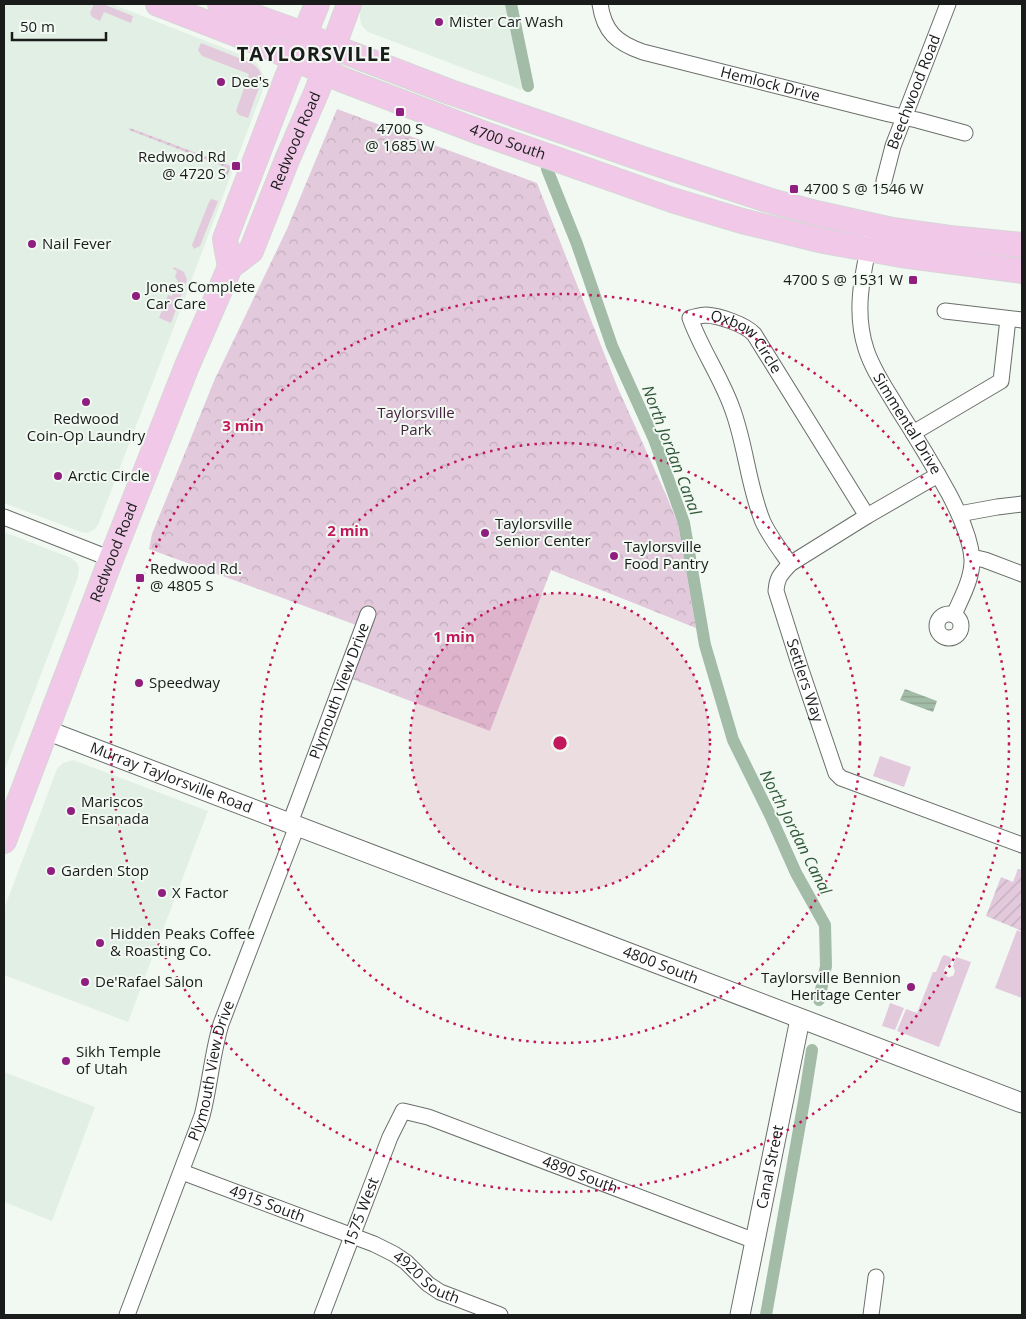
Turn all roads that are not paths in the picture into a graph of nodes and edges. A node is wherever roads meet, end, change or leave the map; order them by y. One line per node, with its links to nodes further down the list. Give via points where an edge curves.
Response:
1 (158, 4): 9 (main road, 4700 South)
2 (220, 4): 7 (main road, 4700 South)
3 (316, 4): 7 (main road, Redwood Road)
4 (349, 4): 8 (main road, Redwood Road)
5 (600, 4): 11 (street, Hemlock Drive, via 609,31 629,47)
6 (948, 4): 11 (street, Beechwood Road)
7 (303, 34): 8 (main road, 4700 South); 9 (main road, Redwood Road)
8 (333, 47): 10 (main road, Redwood Road); 14 (main road, 4700 South, via 500,110 727,188)
9 (294, 59): 10 (main road, 4700 South); 17 (main road, Redwood Road, via 225,239)
10 (324, 71): 16 (main road, 4700 South, via 482,133 664,198 767,228); 17 (main road, Redwood Road, via 251,251)
11 (904, 117): 12 (street, Hemlock Drive); 13 (street, Beechwood Road)
12 (965, 133)
13 (884, 181)
14 (872, 226): 15 (main road, 4700 South, via 931,236); 16 (street, Simmental Drive)
15 (1022, 245)
16 (868, 250): 18 (main road, 4700 South); 21 (street, Simmental Drive, via 860,293 862,334 877,374)
17 (230, 267): 28 (main road, Redwood Road)
18 (1022, 271)
19 (945, 311): 20 (street)
20 (1015, 319): 21 (street, via 1001,380)
21 (913, 433): 22 (street, Simmental Drive)
22 (938, 475): 24 (street, Simmental Drive); 25 (street, Settlers Way)
23 (1022, 504): 24 (street)
24 (959, 514): 27 (street, Simmental Drive)
25 (867, 516): 29 (street, Settlers Way); 29 (street, Oxbow Circle, via 754,334 746,327 723,319 705,315 690,318 733,409 764,523)
26 (4, 517): 28 (street)
27 (972, 557): 30 (street); 32 (street, Simmental Drive, via 968,579)
28 (111, 559): 33 (main road, Redwood Road)
29 (790, 564): 36 (street, Settlers Way, via 779,575 776,591 836,773 841,778)
30 (1022, 574)
31 (368, 614): 34 (street, Plymouth View Drive)
32 (954, 616)
33 (46, 730): 34 (street, Murray Taylorsville Road); 35 (main road, Redwood Road)
34 (294, 824): 37 (street, 4800 South); 40 (street, Plymouth View Drive, via 221,1024 205,1104)
35 (4, 841)
36 (1022, 845)
37 (800, 1019): 38 (street, 4800 South); 42 (street, Canal Street)
38 (1022, 1103)
39 (403, 1111): 41 (street, 1575 West); 42 (street, 4890 South, via 437,1120)
40 (182, 1172): 41 (street, 4915 South); 44 (street, Plymouth View Drive)
41 (353, 1235): 45 (street, 1575 West); 46 (street, 4920 South, via 394,1254 440,1292)
42 (755, 1241): 47 (street, Canal Street)
43 (876, 1277): 48 (street)
44 (127, 1315)
45 (322, 1315)
46 (500, 1315)
47 (740, 1315)
48 (871, 1315)

